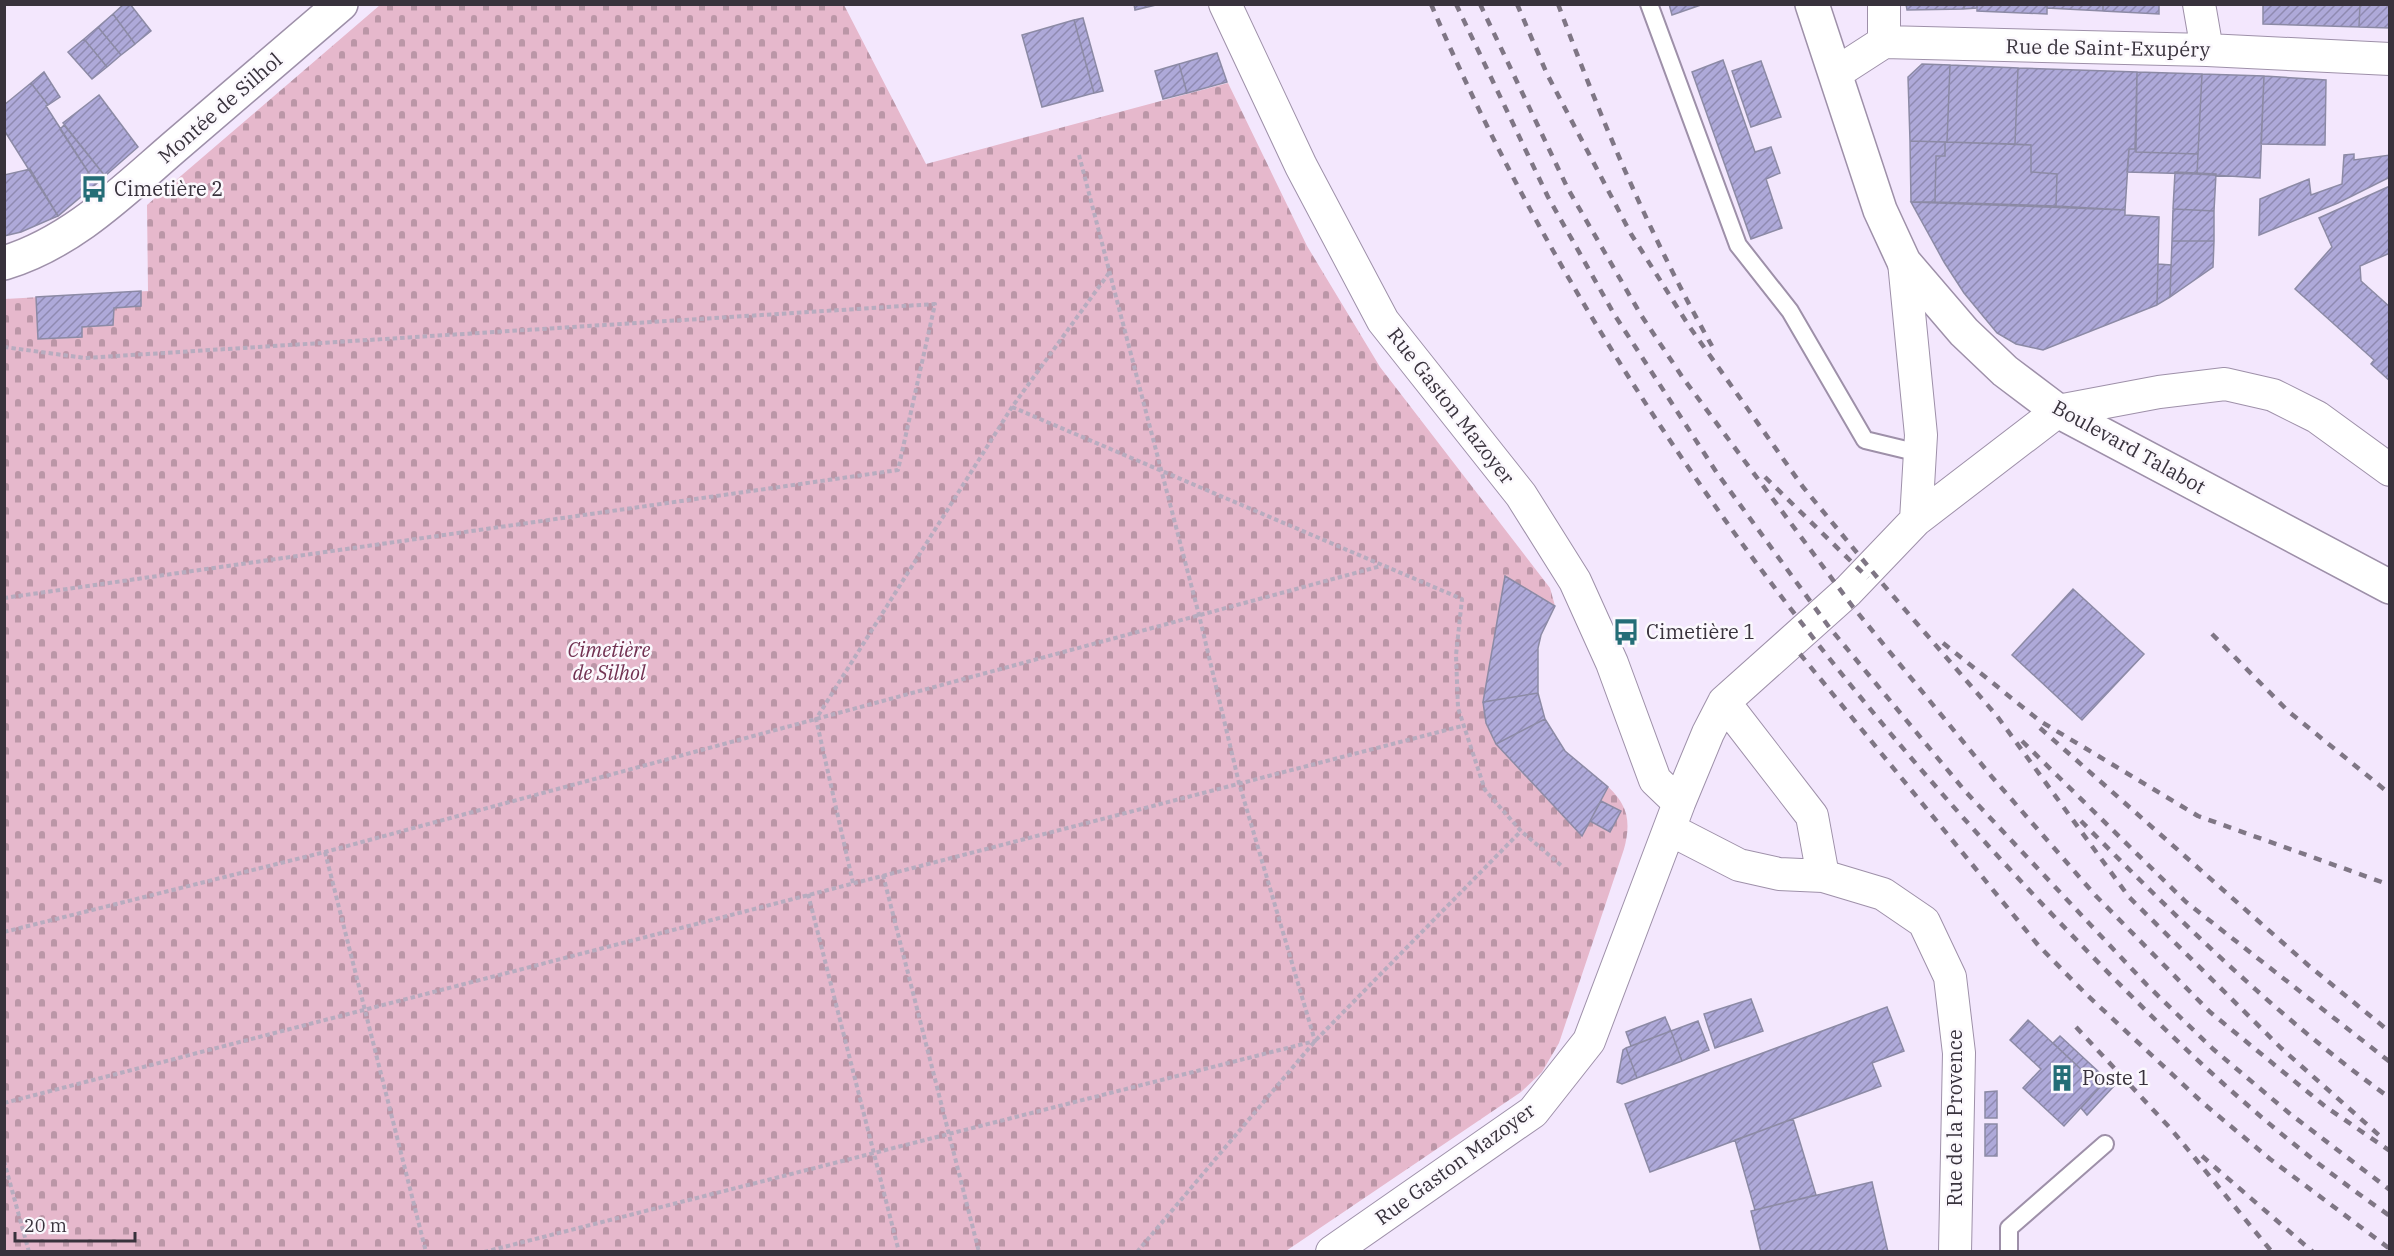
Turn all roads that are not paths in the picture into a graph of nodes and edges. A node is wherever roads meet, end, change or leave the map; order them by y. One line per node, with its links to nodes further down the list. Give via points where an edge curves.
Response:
1 (341, 4): 12 (main road, Montée de Silhol, via 62,239)
2 (1225, 4): 19 (street, Rue Gaston Mazoyer, via 1301,166 1383,321 1521,495 1575,581 1612,663 1654,780)
3 (1649, 4): 14 (lane, via 1738,245 1790,312 1865,440)
4 (1812, 4): 10 (main road, Boulevard Talabot)
5 (1884, 4): 7 (street)
6 (2199, 4): 8 (street)
7 (1884, 42): 8 (street, Rue de Saint-Exupéry); 10 (street)
8 (2207, 50): 9 (street, Rue de Saint-Exupéry)
9 (2390, 58)
10 (1836, 73): 11 (main road, Boulevard Talabot, via 1880,210)
11 (1904, 262): 13 (main road, Boulevard Talabot, via 1964,332 2005,371); 14 (street, Boulevard Talabot, via 1920,421)
12 (4, 263)
13 (2058, 411): 15 (street, via 2225,384 2273,395 2317,417); 16 (street); 17 (main road, Boulevard Talabot)
14 (1919, 453): 16 (street, Boulevard Talabot)
15 (2390, 470)
16 (1916, 520): 18 (street, via 1848,591)
17 (2390, 586)
18 (1724, 702): 19 (street, Rue Gaston Mazoyer); 20 (street, via 1812,816)
19 (1675, 816): 20 (street, Rue de la Provence, via 1739,865 1779,874); 22 (street, Rue Gaston Mazoyer, via 1589,1041 1533,1112)
20 (1823, 876): 23 (street, Rue de la Provence, via 1883,894 1924,922 1950,977 1959,1053)
21 (2105, 1144): 24 (lane, via 2009,1228)
22 (1332, 1251)
23 (1955, 1251)
24 (2008, 1251)

